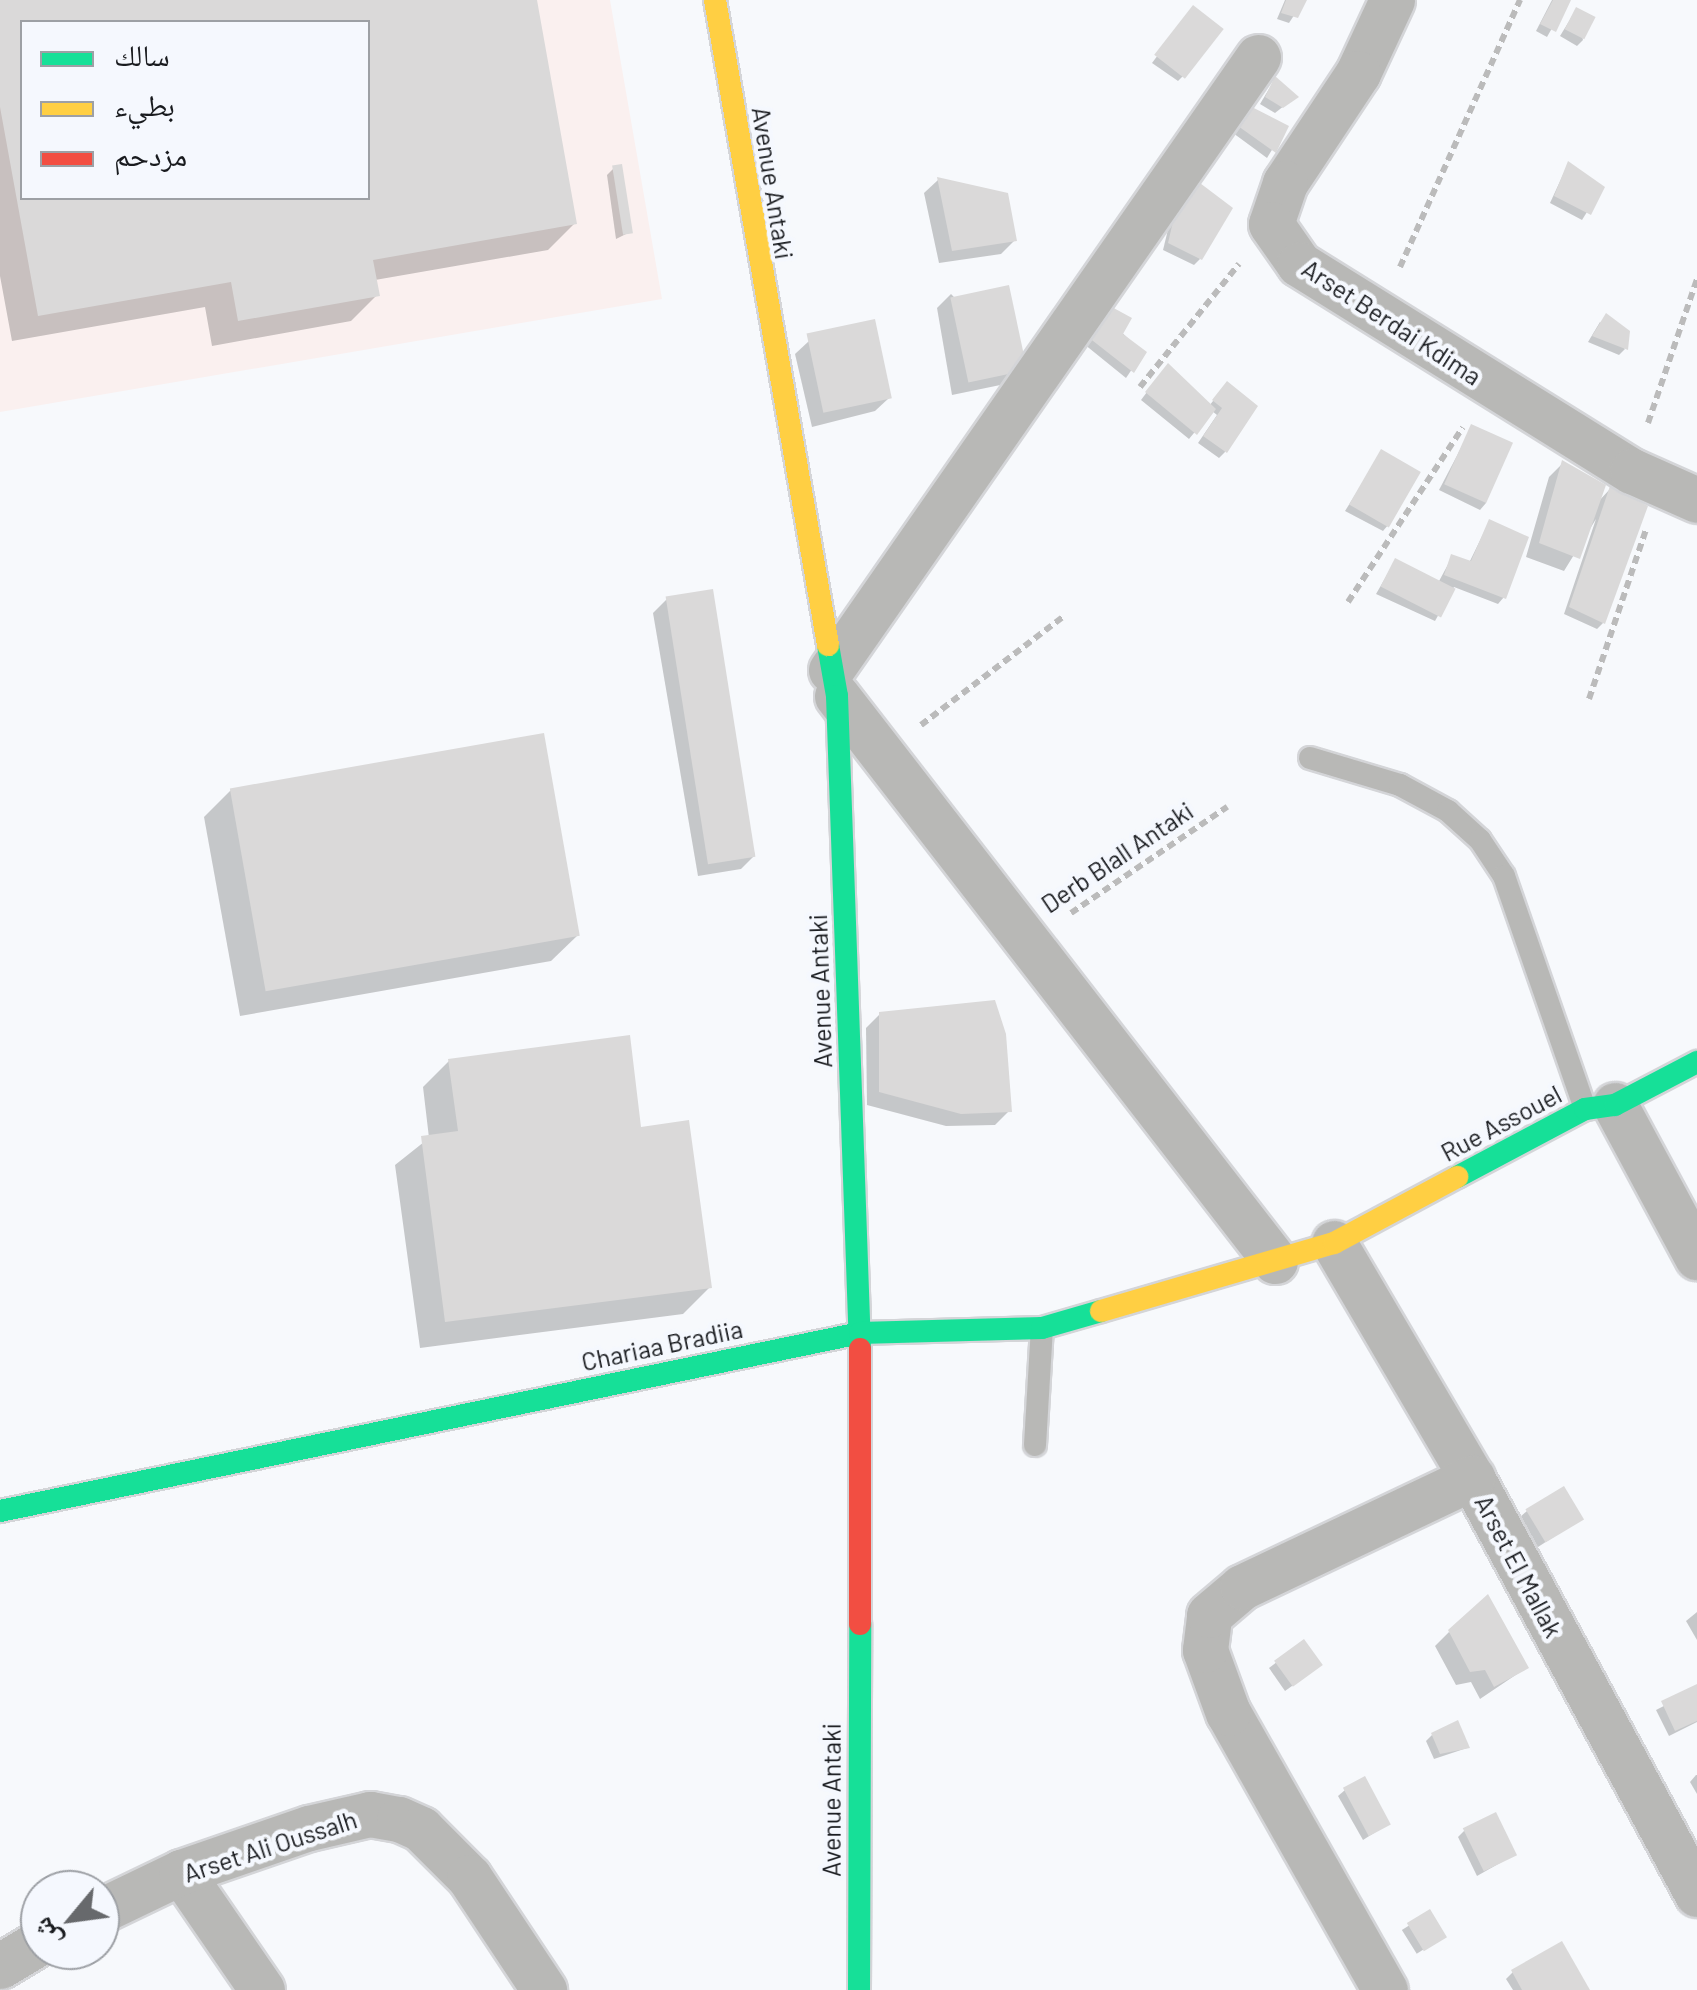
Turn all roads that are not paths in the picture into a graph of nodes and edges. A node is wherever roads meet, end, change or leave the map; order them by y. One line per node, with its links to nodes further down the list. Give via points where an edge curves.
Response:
1 (715, 0): 5 (street, Avenue Antaki)
2 (1392, 0): 4 (street, Arset Berdai Kdima, via 1358,73 1284,183 1271,224 1298,264)
3 (1258, 56): 5 (street)
4 (1663, 486)
5 (834, 683): 11 (street, via 880,757); 13 (street, Avenue Antaki)
6 (1310, 758): 8 (lane, via 1400,785 1448,811 1480,840 1504,876)
7 (1697, 1062): 8 (street, Rue Assouel)
8 (1600, 1107): 9 (street, Rue Assouel); 10 (street)
9 (1334, 1242): 11 (street, Chariaa Bradiia); 15 (street, Arset El Mallak)
10 (1697, 1257)
11 (1276, 1261): 12 (street, Chariaa Bradiia)
12 (1042, 1328): 13 (street, Chariaa Bradiia); 14 (lane)
13 (860, 1333): 16 (street, Chariaa Bradiia); 23 (street, Avenue Antaki)
14 (1035, 1445)
15 (1472, 1478): 18 (street, Arset El Mallak); 20 (street, via 1242,1587 1209,1615 1205,1650 1228,1713)
16 (0, 1511)
17 (181, 1872): 19 (street, Arset Ali Oussalh); 21 (street); 22 (street, Arset Ali Oussalh, via 309,1828 370,1814 399,1818 421,1829 469,1877)
18 (1697, 1894)
19 (120, 1902)
20 (1377, 1988)
21 (262, 1990)
22 (544, 1990)
23 (860, 1990)

